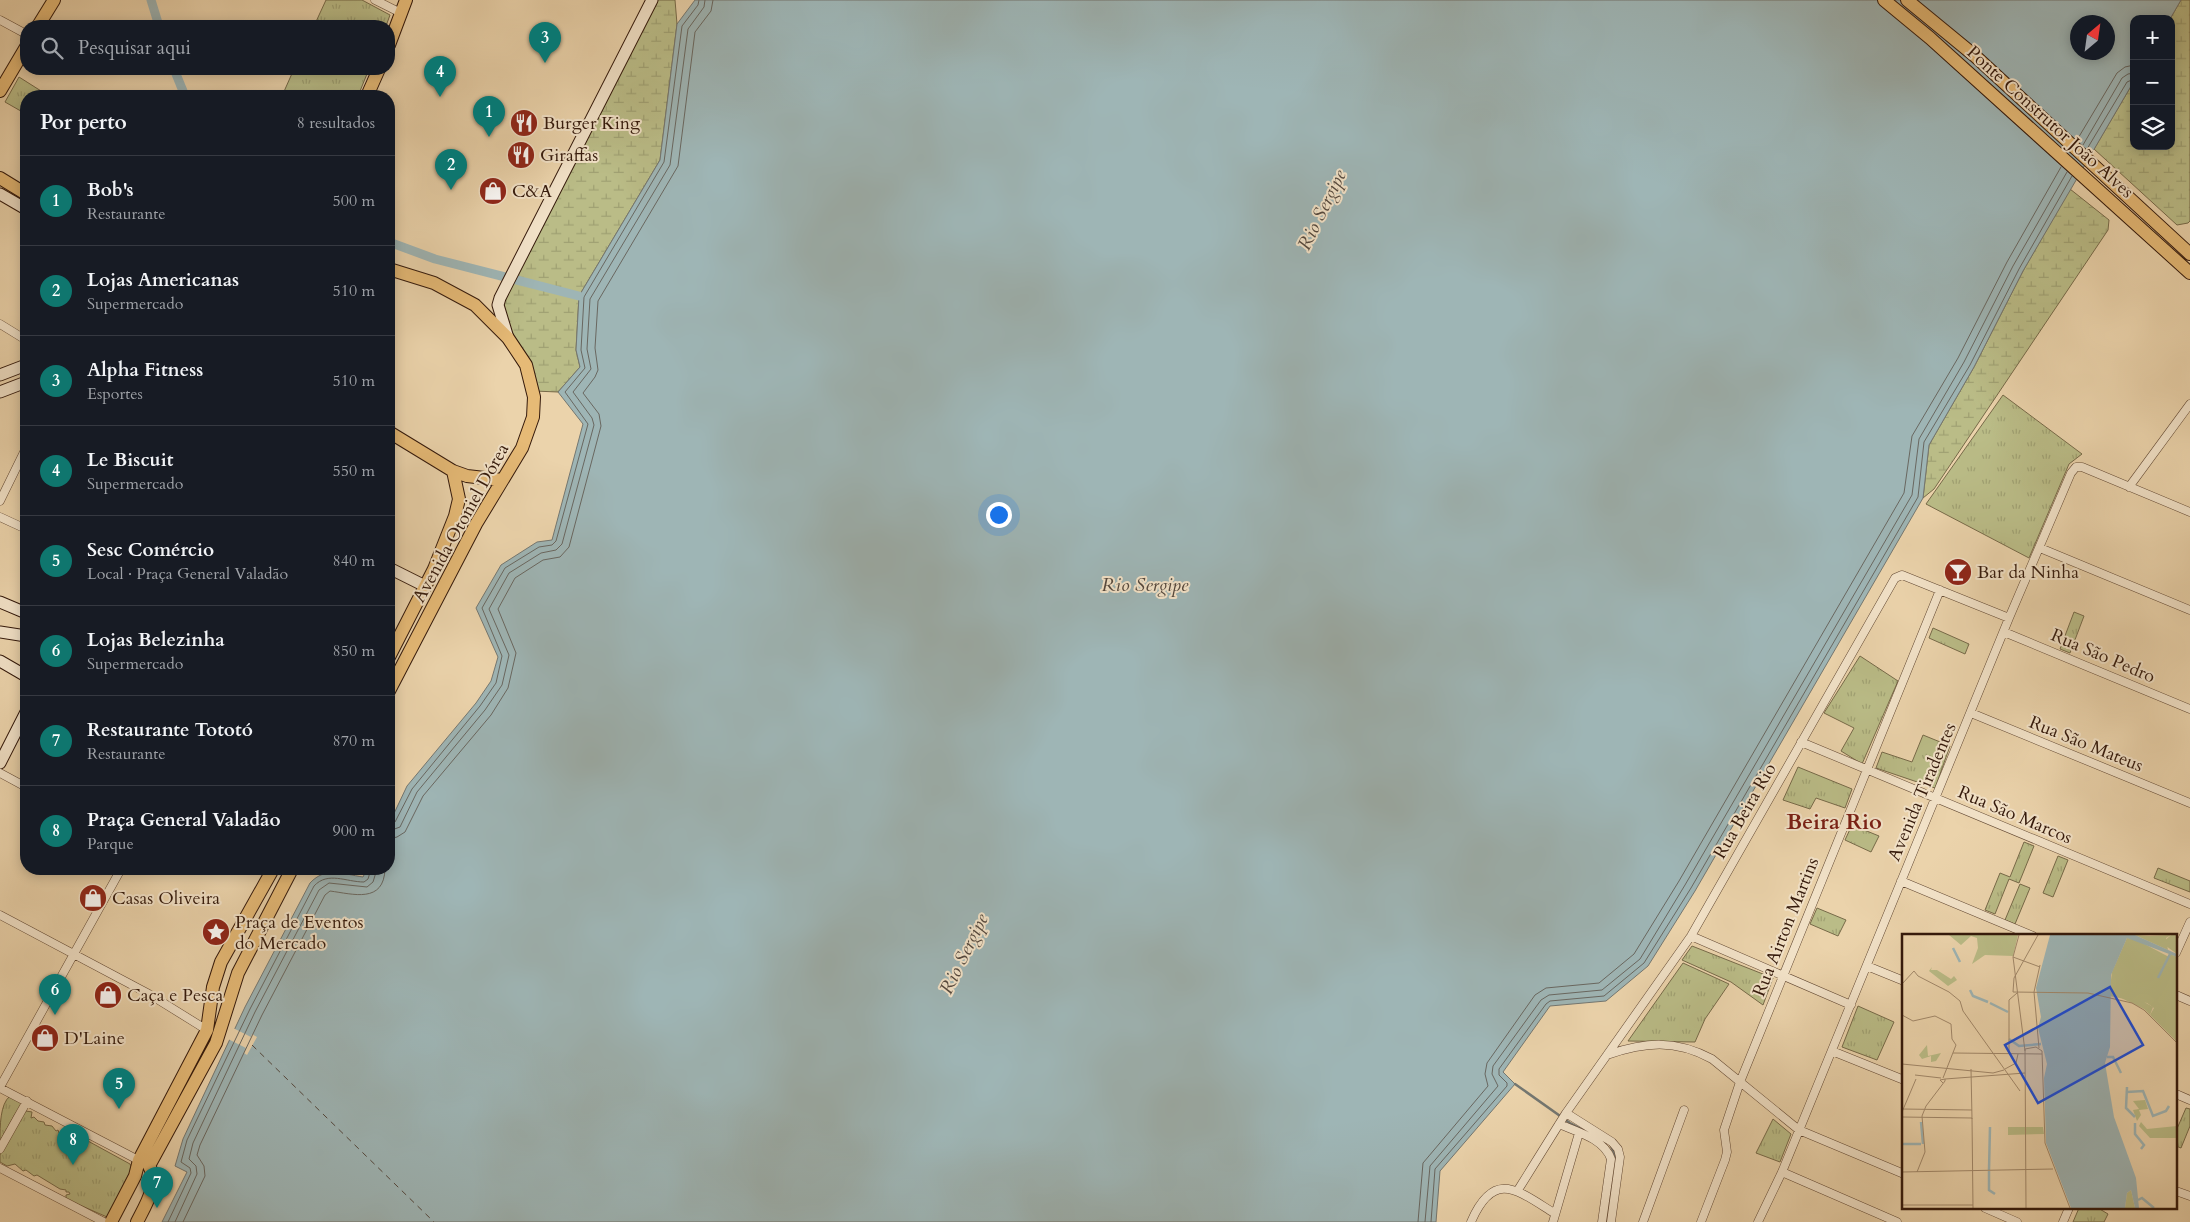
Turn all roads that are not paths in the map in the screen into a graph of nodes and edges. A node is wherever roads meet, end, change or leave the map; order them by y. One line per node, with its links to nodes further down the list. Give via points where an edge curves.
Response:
1 (54, 0): 9 (main road)
2 (375, 0): 7 (street)
3 (406, 0): 7 (main road)
4 (652, 0): 25 (main road, via 499,302)
5 (1884, 0): 22 (main road, Ponte Construtor João Alves, via 1945,51)
6 (1907, 0): 20 (main road, Ponte Construtor João Alves, via 1975,56)
7 (401, 12): 10 (main road)
8 (0, 20): 11 (street)
9 (42, 20)
10 (395, 28)
11 (20, 31)
12 (20, 57): 15 (main road)
13 (376, 75): 14 (main road)
14 (370, 90)
15 (0, 91)
16 (0, 178): 17 (main road)
17 (20, 190)
18 (0, 194): 19 (main road)
19 (20, 206)
20 (2190, 254)
21 (395, 271): 25 (main road, Avenida Otoniel Dórea, via 459,295 475,305)
22 (2190, 273)
23 (0, 324): 24 (street)
24 (20, 336)
25 (508, 338): 34 (main road, Avenida Otoniel Dórea, via 526,365 534,391 533,417 522,448)
26 (20, 367): 27 (main road)
27 (0, 375)
28 (20, 384): 29 (main road)
29 (0, 392)
30 (2188, 409): 35 (street)
31 (395, 436): 33 (main road)
32 (20, 460): 36 (street)
33 (453, 471): 34 (main road); 42 (main road, Avenida Otoniel Dórea, via 458,507)
34 (502, 480): 54 (main road, Avenida Otoniel Dórea)
35 (2129, 486): 37 (street); 40 (street, Avenida Tiradentes, via 2082,467 2076,468 2071,473)
36 (0, 501)
37 (2190, 512)
38 (0, 517): 39 (street)
39 (20, 527)
40 (2040, 548): 46 (street); 47 (street, Avenida Tiradentes)
41 (395, 571): 42 (main road)
42 (425, 586): 51 (main road, Avenida Otoniel Dórea)
43 (1940, 590): 47 (street); 58 (street, Rua Beira Rio, via 1899,575 1895,578); 60 (street, Rua Airton Martins)
44 (0, 602): 45 (main road)
45 (20, 610)
46 (2190, 610)
47 (2009, 618): 49 (street, Avenida Tiradentes)
48 (0, 632): 50 (main road)
49 (2004, 632): 55 (street, Rua São Pedro); 56 (street, Avenida Tiradentes)
50 (20, 635)
51 (395, 645)
52 (0, 661): 53 (main road)
53 (20, 673)
54 (395, 679)
55 (2190, 709)
56 (1971, 712): 63 (street, Avenida Tiradentes); 64 (street, Rua São Mateus)
57 (20, 724): 59 (main road)
58 (1801, 742): 60 (street, Rua São Marcos); 73 (street, Rua Beira Rio)
59 (0, 763)
60 (1867, 770): 63 (street, Rua São Marcos); 77 (street, Rua Airton Martins)
61 (0, 773): 62 (street)
62 (20, 784)
63 (1936, 798): 68 (street, Avenida Tiradentes); 69 (street, Rua São Marcos)
64 (2190, 803)
65 (119, 875): 75 (street)
66 (270, 875): 82 (main road, via 221,962 213,986)
67 (289, 875): 96 (main road, via 238,973 216,1043)
68 (1901, 881): 72 (street); 76 (street, Avenida Tiradentes)
69 (2190, 904)
70 (0, 915): 75 (street)
71 (2190, 922): 74 (street)
72 (2028, 934)
73 (1691, 936): 77 (street); 84 (street, Rua Beira Rio)
74 (2178, 949)
75 (74, 954): 82 (street); 87 (street)
76 (1868, 966): 78 (street); 81 (street, Avenida Tiradentes)
77 (1782, 976): 81 (street); 86 (street, Rua Airton Martins)
78 (1902, 981)
79 (2178, 996): 80 (street)
80 (2190, 1000)
81 (1851, 1005): 83 (street, Avenida Tiradentes)
82 (207, 1030): 96 (main road)
83 (1832, 1051): 85 (street); 93 (street, Avenida Tiradentes)
84 (1606, 1055): 86 (street, via 1651,1044 1675,1044 1712,1059); 92 (street, Rua Beira Rio)
85 (1902, 1079)
86 (1740, 1082): 93 (street); 114 (street, Rua Airton Martins, via 1724,1130 1725,1160)
87 (0, 1087): 90 (street)
88 (2178, 1095): 89 (street)
89 (2190, 1100)
90 (27, 1101): 95 (street); 96 (street)
91 (1684, 1110): 113 (street)
92 (1563, 1118): 94 (street); 100 (street, Rua Beira Rio); 112 (street, via 1612,1142 1618,1149 1620,1158)
93 (1799, 1130): 98 (street, Avenida Tiradentes); 99 (street)
94 (1579, 1133): 105 (street); 111 (street, via 1608,1149 1611,1159)
95 (0, 1149)
96 (144, 1163): 107 (main road); 108 (main road, via 153,1173 151,1190)
97 (0, 1168): 106 (street)
98 (1782, 1172): 115 (street, Avenida Tiradentes); 116 (street)
99 (1902, 1173)
100 (1518, 1190): 105 (street); 109 (street, via 1492,1191 1483,1198)
101 (2178, 1192): 102 (street)
102 (2190, 1196)
103 (1990, 1210): 117 (street)
104 (2069, 1210): 118 (street)
105 (1554, 1213): 110 (street)
106 (104, 1222)
107 (111, 1222)
108 (137, 1222)
109 (1471, 1222)
110 (1553, 1222)
111 (1602, 1222)
112 (1611, 1222)
113 (1643, 1222)
114 (1701, 1222)
115 (1758, 1222)
116 (1897, 1222)
117 (2017, 1222)
118 (2063, 1222)

